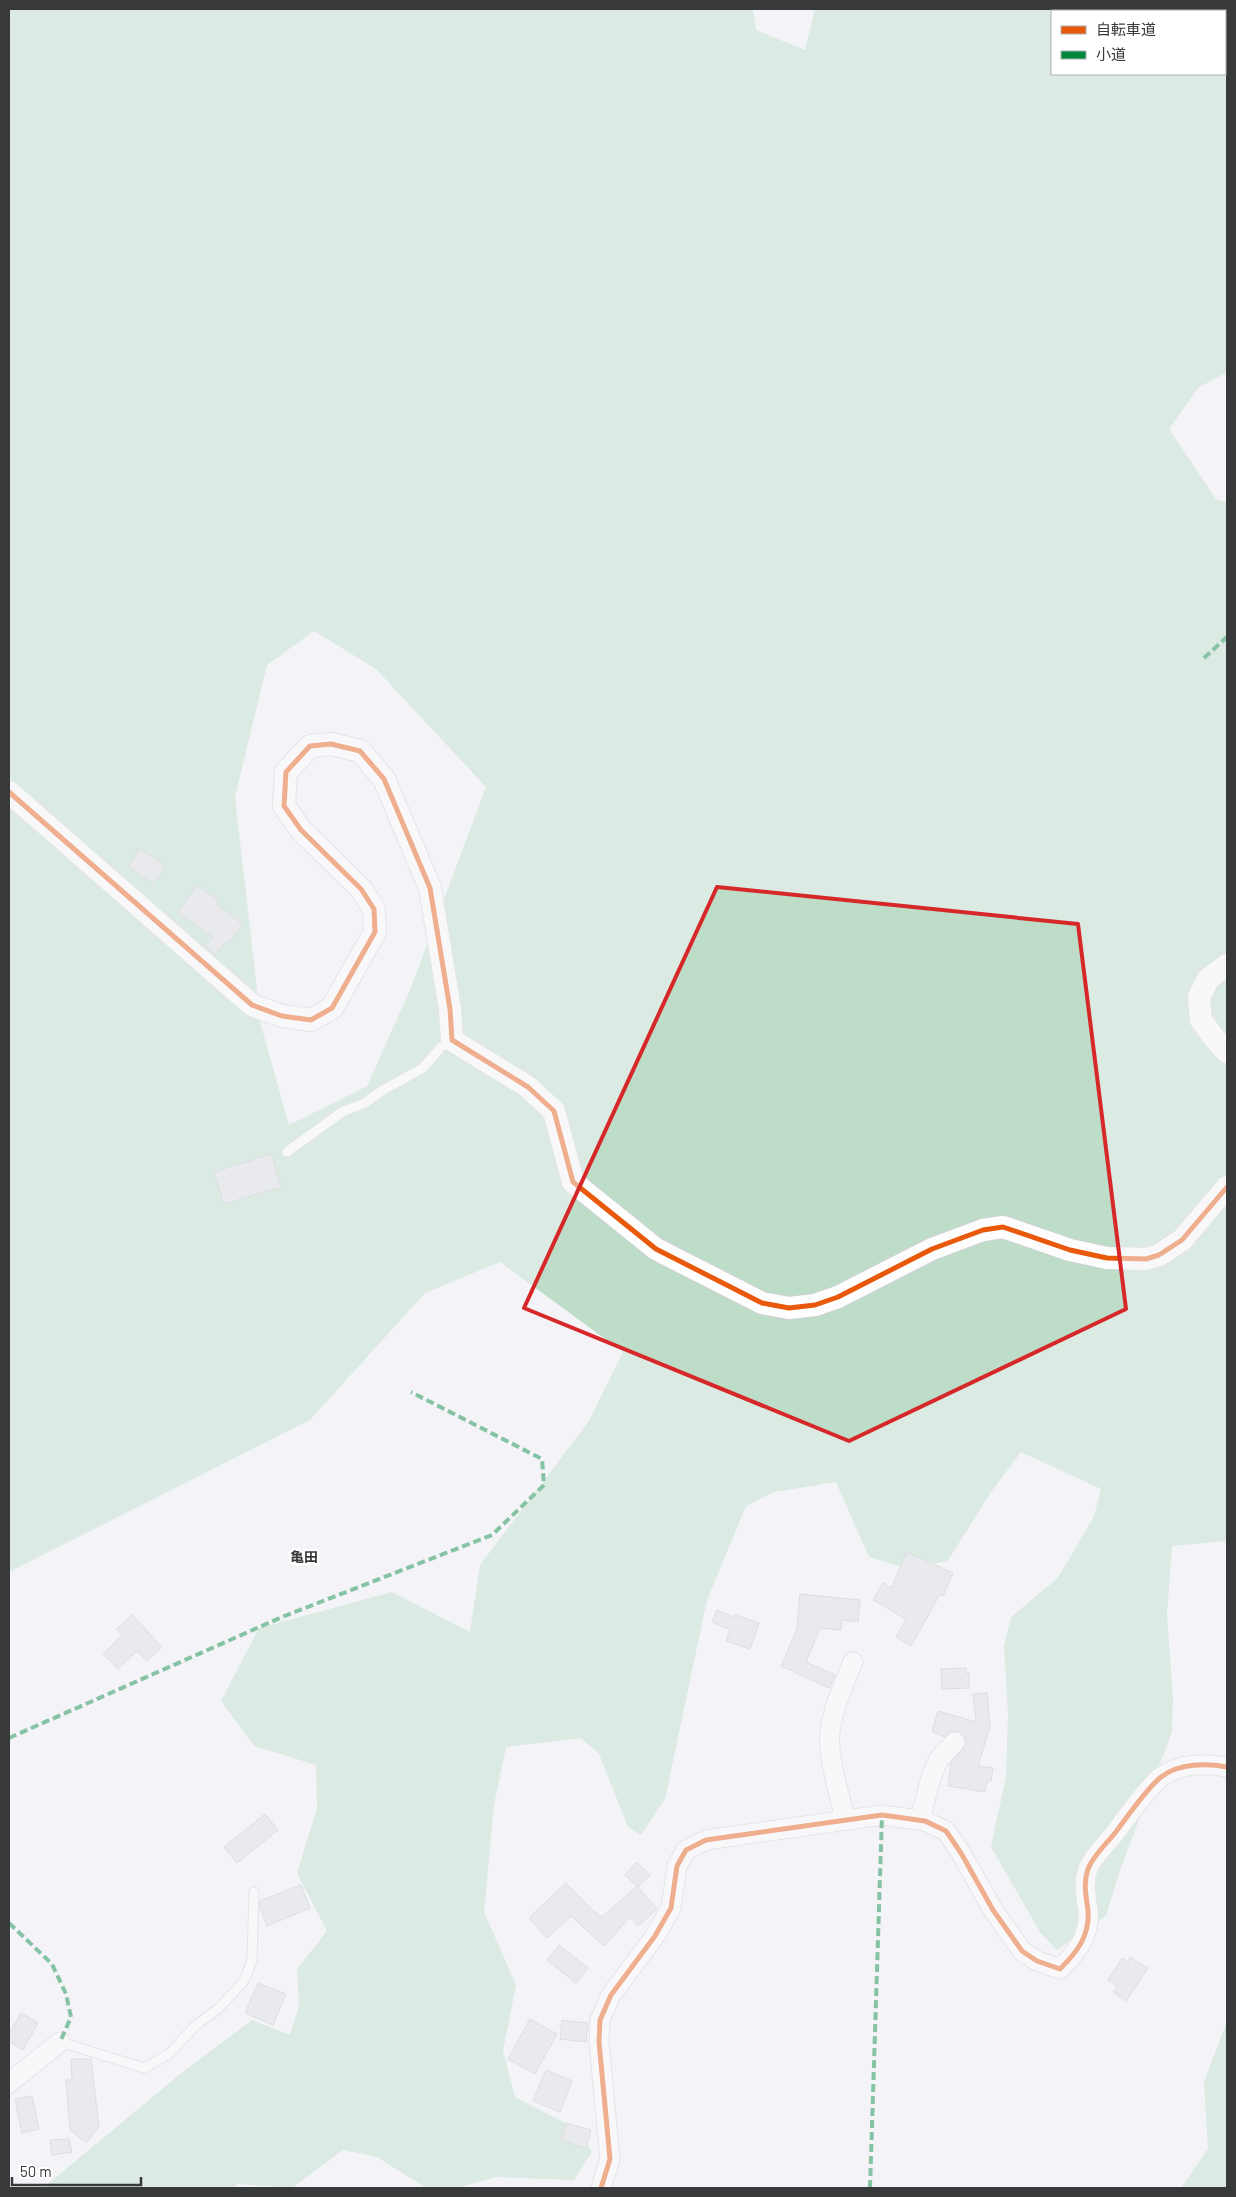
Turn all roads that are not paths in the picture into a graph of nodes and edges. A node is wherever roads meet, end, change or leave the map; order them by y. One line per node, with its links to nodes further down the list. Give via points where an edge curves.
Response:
1 (9, 792): 3 (street, via 252,1005 282,1016 311,1020 332,1008 375,932 374,909 361,889 301,830 284,806 286,772 310,746 330,744 360,751 384,779 430,888)
2 (1227, 964): 4 (street, via 1208,979 1200,997 1201,1020)
3 (452, 1040): 5 (lane, via 441,1047 424,1068 365,1103 342,1112); 6 (street, via 528,1087 554,1111 573,1182 656,1249 762,1303 790,1308 838,1298 932,1249 984,1230 1003,1227 1070,1250 1108,1258 1146,1259 1159,1255 1182,1240)
4 (1227, 1052)
5 (287, 1152)
6 (1227, 1187)
7 (853, 1662): 10 (street, via 835,1707 830,1733 830,1748)
8 (955, 1742): 11 (street, via 935,1768)
9 (1227, 1767): 11 (street, via 1210,1764 1175,1771 1162,1777 1134,1808 1088,1868 1084,1888 1088,1912 1086,1936 1060,1969 1037,1961 1022,1951 993,1910 946,1831)
10 (845, 1820): 11 (street, via 882,1815); 15 (street, via 706,1840 686,1850 677,1866 671,1908 655,1936 611,1995 600,2020 599,2042 610,2159)
11 (920, 1820)
12 (254, 1892): 13 (lane, via 252,1960 244,1981 170,2054 144,2068)
13 (60, 2042): 14 (street)
14 (9, 2083)
15 (601, 2188)

